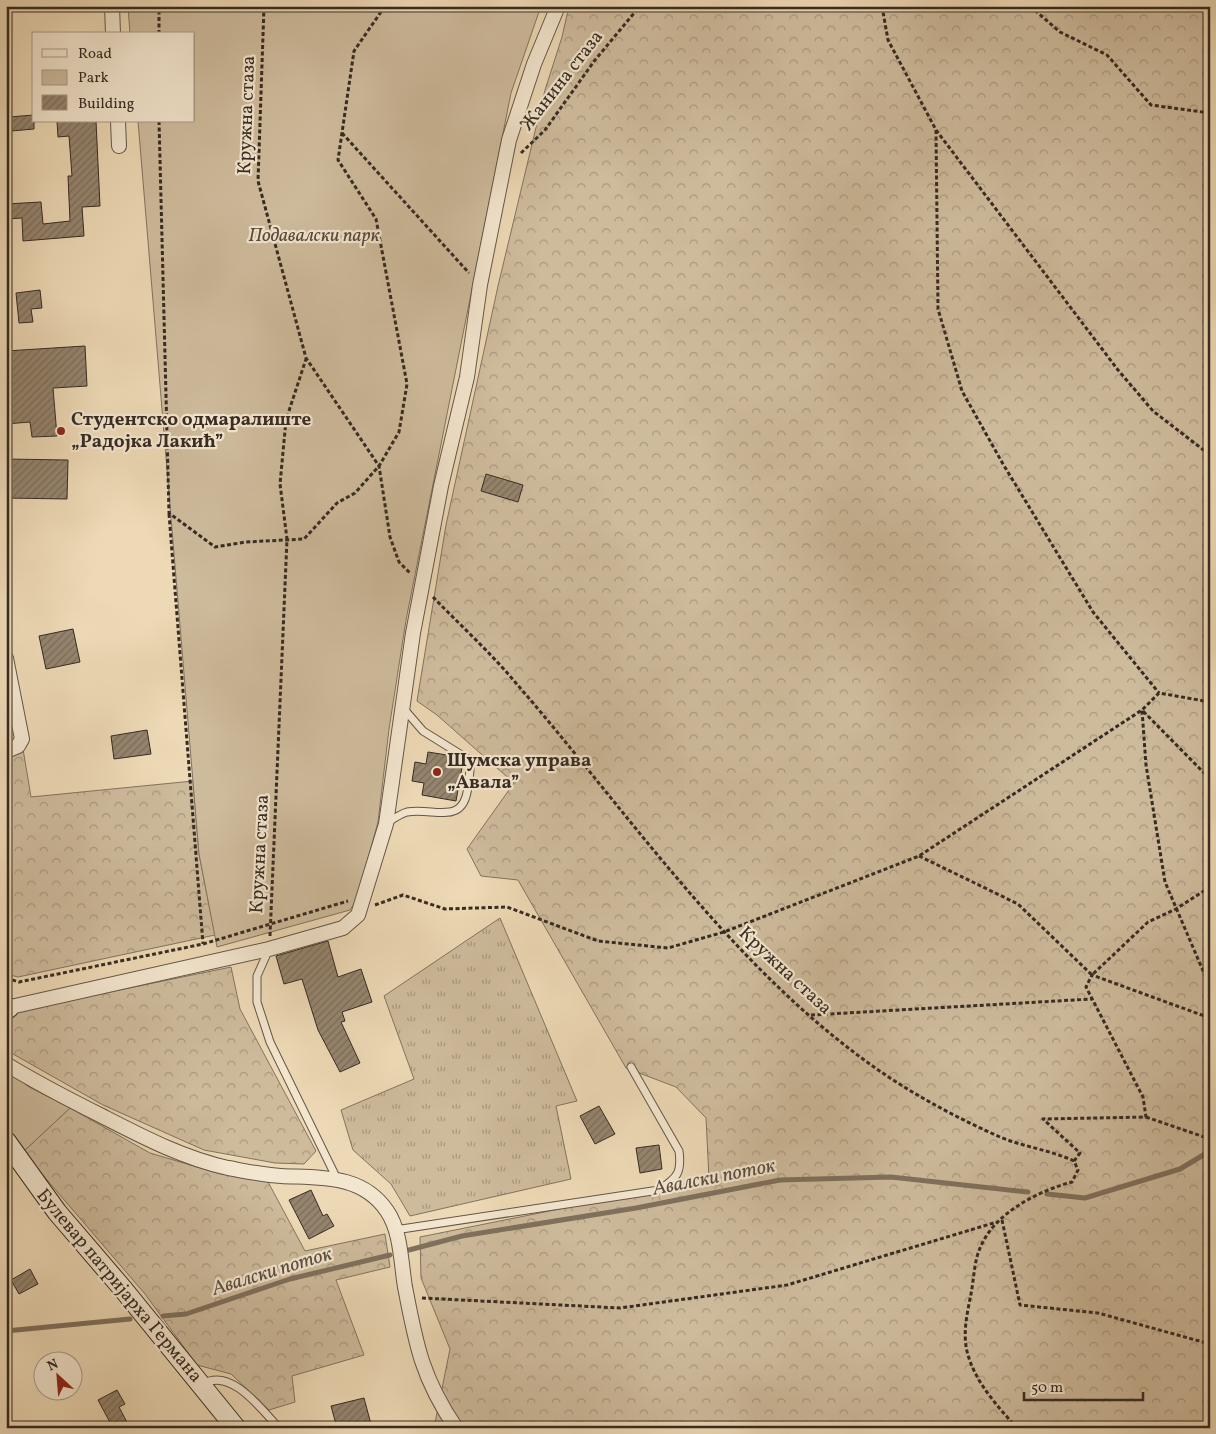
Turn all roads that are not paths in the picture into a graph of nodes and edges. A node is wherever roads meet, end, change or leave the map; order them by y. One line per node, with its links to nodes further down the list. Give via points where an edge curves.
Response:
1 (112, 6): 3 (street)
2 (558, 6): 7 (street, via 534,64 509,140 480,285 467,377 422,586)
3 (113, 32)
4 (118, 122): 5 (street)
5 (119, 146)
6 (6, 658): 8 (street, via 22,739 18,746)
7 (403, 707): 9 (street); 9 (lane, via 423,731 468,759 471,766 467,798 461,807 451,812 406,813)
8 (6, 751)
9 (386, 824): 10 (street, via 360,911 352,923)
10 (269, 949): 11 (street); 15 (lane, via 257,976 258,1002 270,1042)
11 (7, 1008)
12 (6, 1064): 15 (street, via 149,1140 192,1158 279,1176)
13 (631, 1067): 16 (lane, via 679,1151 681,1166 677,1176 665,1187)
14 (6, 1141): 17 (main road, Булевар патријарха Германа, via 57,1212)
15 (337, 1179): 16 (street, via 353,1183 373,1195 387,1211)
16 (395, 1230): 20 (street, via 415,1339 426,1376)
17 (202, 1386): 18 (main road, Булевар патријарха Германа); 19 (lane, via 209,1381 225,1380 239,1388)
18 (236, 1428)
19 (279, 1428)
20 (456, 1428)

